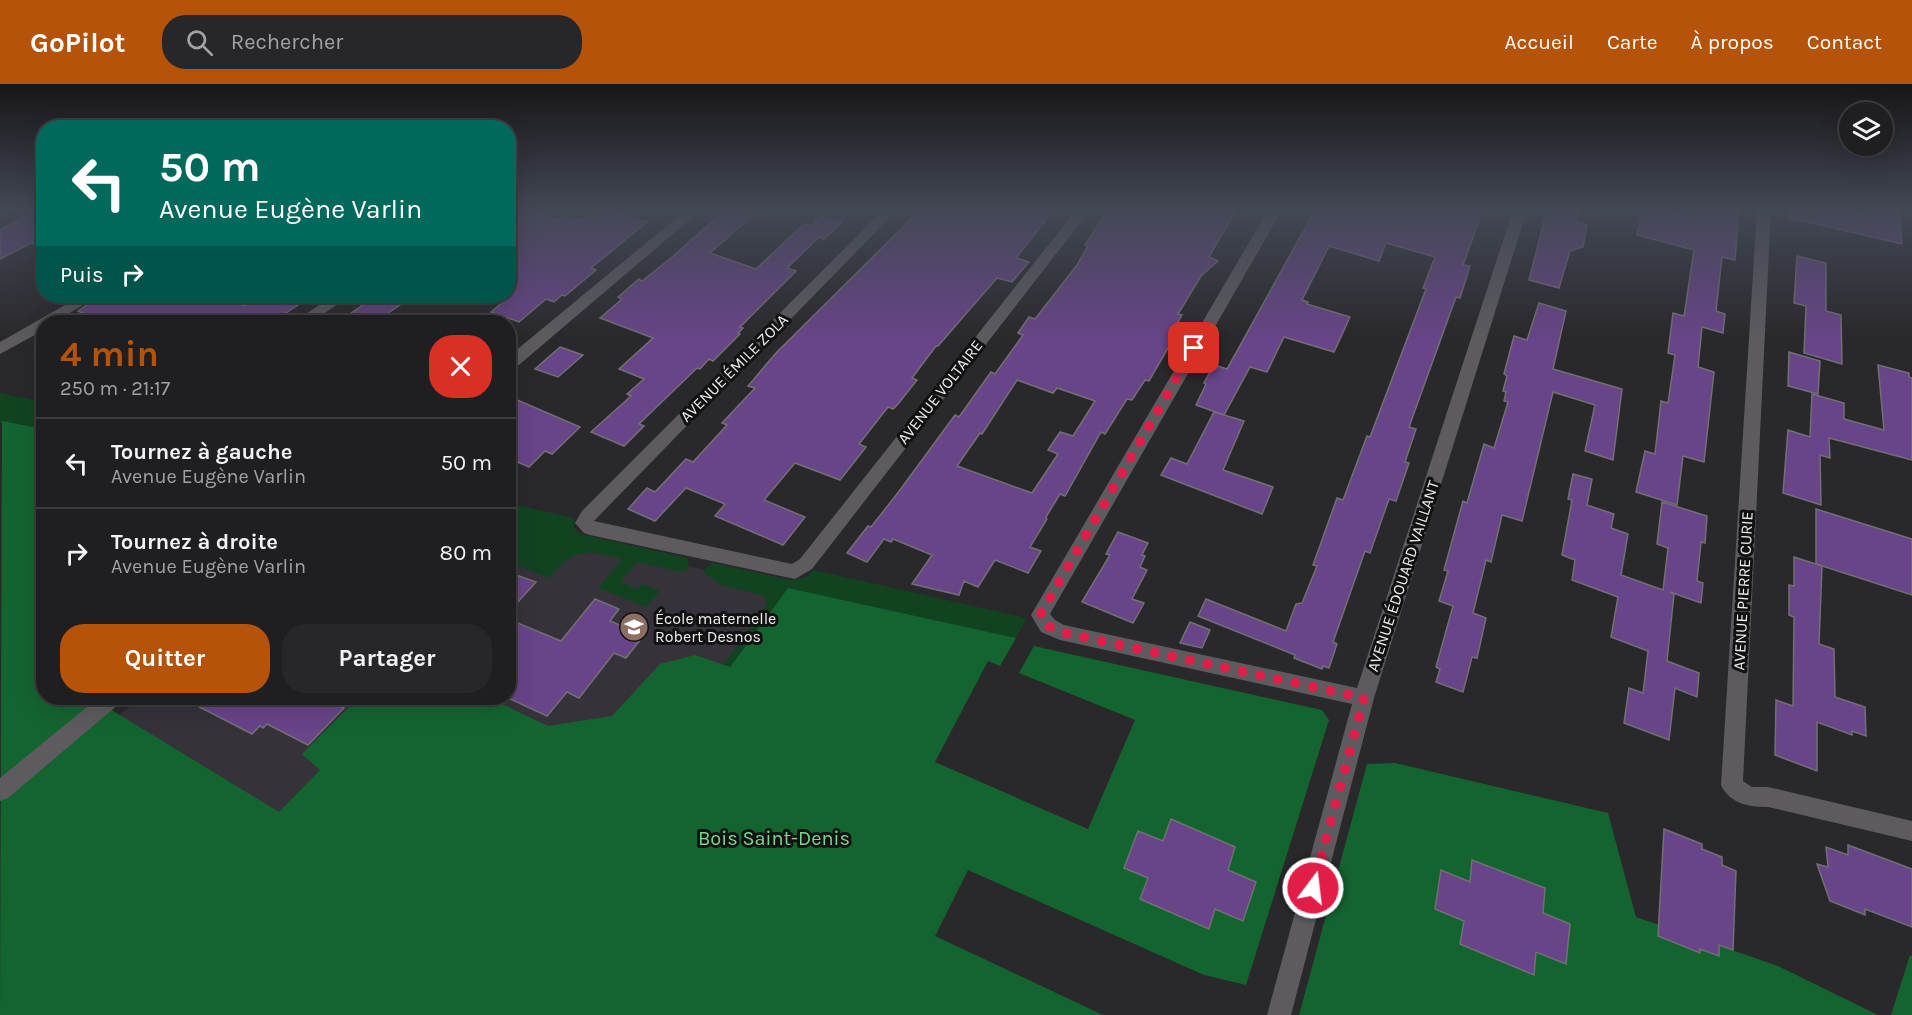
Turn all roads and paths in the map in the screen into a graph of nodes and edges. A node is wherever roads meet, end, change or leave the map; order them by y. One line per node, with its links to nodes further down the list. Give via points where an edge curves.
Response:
1 (642, 253): 13 (street)
2 (847, 253): 14 (street, AVENUE ÉMILE ZOLA, via 584,523 590,528)
3 (1049, 253): 14 (street, AVENUE VOLTAIRE, via 806,564)
4 (1250, 253): 15 (street, via 1040,615 1048,626 1060,632)
5 (1506, 253): 15 (street, AVENUE ÉDOUARD VAILLANT)
6 (1762, 253): 18 (street, AVENUE PIERRE CURIE, via 1732,785 1748,797 1768,797)
7 (79, 303): 9 (street)
8 (332, 303): 10 (street)
9 (58, 315)
10 (314, 315)
11 (36, 328): 12 (street)
12 (0, 349)
13 (516, 359)
14 (795, 572)
15 (1364, 698): 19 (street, AVENUE ÉDOUARD VAILLANT)
16 (104, 705): 17 (street)
17 (0, 791)
18 (1912, 831)
19 (1280, 1015)

